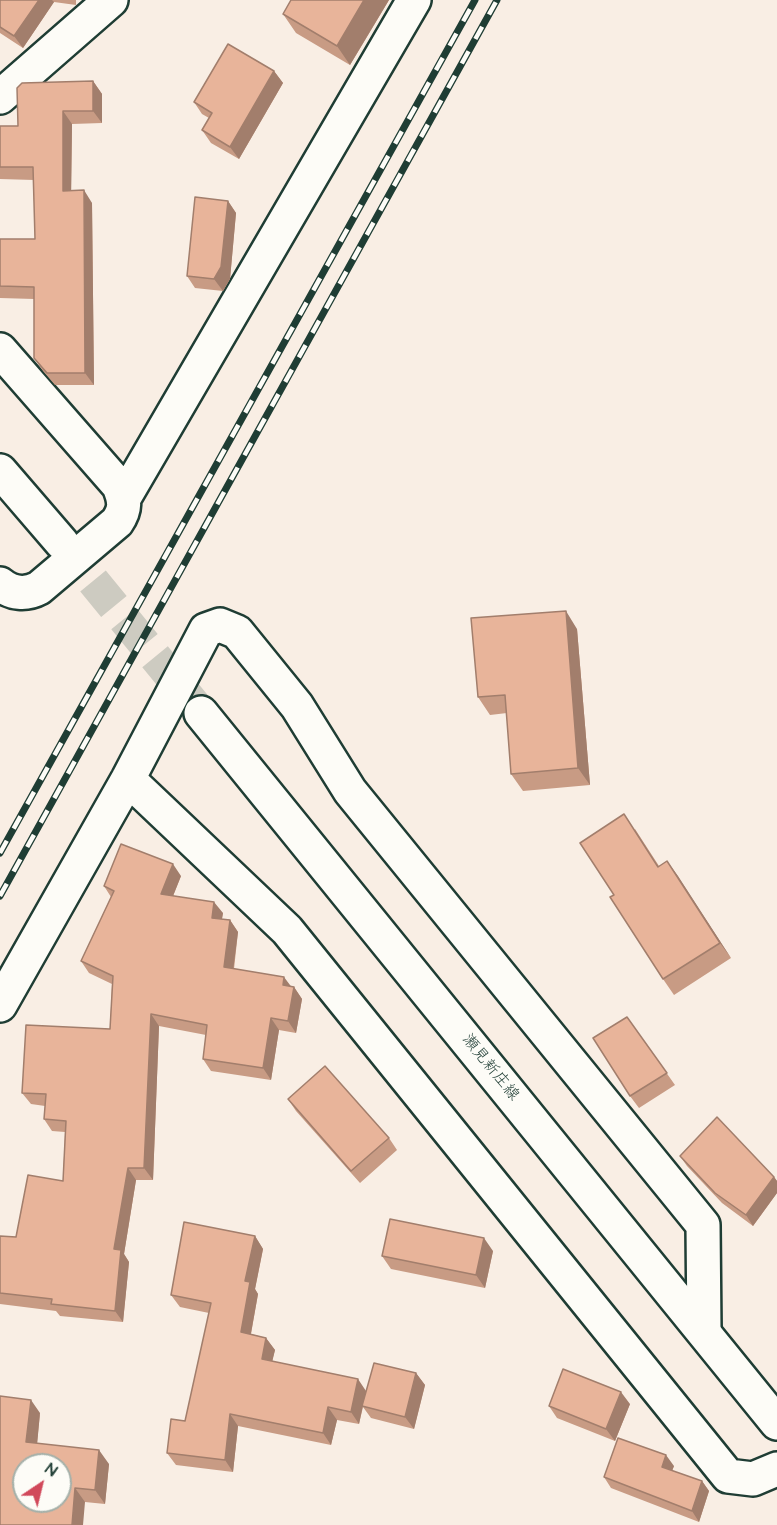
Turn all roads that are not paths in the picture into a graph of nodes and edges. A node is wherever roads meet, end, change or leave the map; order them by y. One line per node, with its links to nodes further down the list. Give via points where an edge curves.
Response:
1 (111, 0): 3 (street)
2 (414, 0): 6 (street)
3 (0, 97)
4 (0, 350): 6 (street, via 119,486)
5 (0, 471): 7 (street)
6 (124, 498): 8 (street, via 124,512 117,522 39,588 29,594 18,593)
7 (62, 543)
8 (0, 584)
9 (201, 713): 12 (street, 瀬見新庄線)
10 (128, 779): 11 (street); 12 (street, via 206,630 220,625 237,632 297,706 350,791 704,1225); 14 (street, via 286,930 728,1476 753,1479)
11 (0, 1005)
12 (704, 1330): 13 (street, 瀬見新庄線)
13 (777, 1423)
14 (777, 1469)

